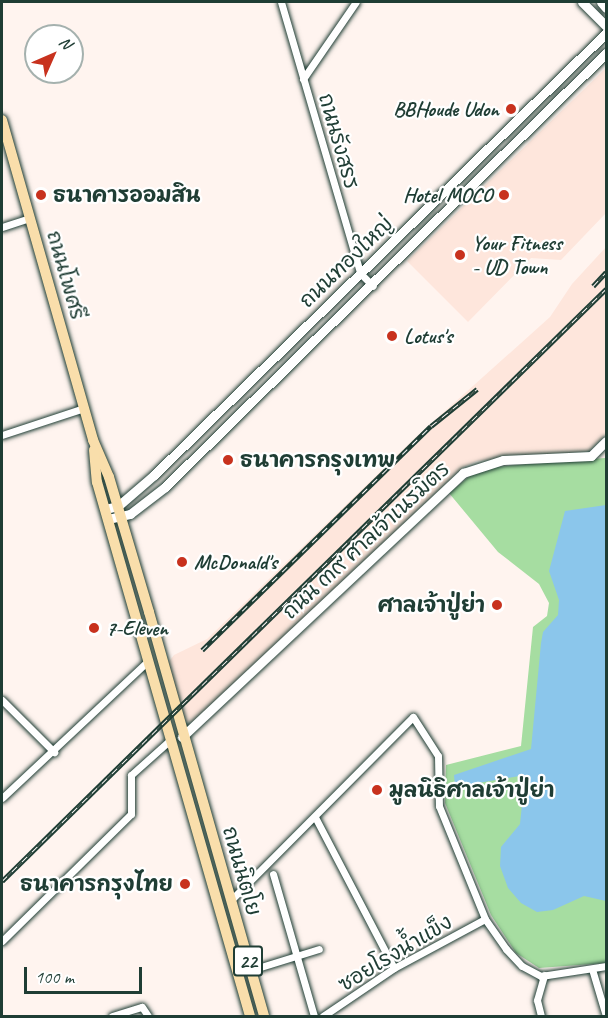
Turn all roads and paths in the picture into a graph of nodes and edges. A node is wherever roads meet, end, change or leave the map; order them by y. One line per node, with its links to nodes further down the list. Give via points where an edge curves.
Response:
1 (281, 2): 9 (street, ถนนรังสรร)
2 (356, 2): 9 (street)
3 (582, 2): 6 (street)
4 (601, 2): 5 (street)
5 (606, 8)
6 (606, 26)
7 (606, 33): 13 (street, ถนนทองใหญ่)
8 (606, 53): 14 (street, ถนนทองใหญ่)
9 (303, 79): 13 (street, ถนนรังสรร)
10 (2, 120): 11 (main road, ถนนโพศรี)
11 (29, 218): 12 (street); 15 (main road, ถนนโพศรี)
12 (2, 227)
13 (360, 273): 14 (street, ถนนรังสรร); 19 (street, ถนนทองใหญ่)
14 (373, 286): 21 (street, ถนนทองใหญ่)
15 (84, 408): 16 (street); 17 (main road, ถนนโพศรี)
16 (2, 435)
17 (93, 440): 20 (main road, ถนนโพศรี); 22 (main road, ถนนโพศรี)
18 (605, 445): 28 (street, ถนน ๓๙ ศาลเจ้าเนรมิตร, via 583,458 503,460 463,473)
19 (154, 475): 21 (street); 22 (street, ถนนทองใหญ่)
20 (97, 482): 23 (main road, ถนนโพศรี); 25 (main road, via 109,534)
21 (165, 487): 24 (street, ถนนทองใหญ่)
22 (118, 506): 23 (street, ถนนทองใหญ่); 24 (main road, ถนนโพศรี)
23 (107, 514): 24 (street); 25 (main road, ถนนโพศรี)
24 (121, 518): 28 (main road, ถนนโพศรี)
25 (118, 552): 26 (main road, ถนนโพศรี)
26 (147, 662): 29 (main road, ถนนโพศรี); 30 (street)
27 (2, 700): 30 (street)
28 (182, 737): 29 (main road); 34 (main road, ถนนนิตโย)
29 (170, 740): 36 (street, via 131,775 131,814); 46 (main road, ถนนนิตโย / 22)
30 (54, 753): 31 (street)
31 (2, 798)
32 (315, 817): 34 (street); 35 (street, via 413,717 438,756 439,806); 40 (street)
33 (273, 874): 38 (street)
34 (232, 902): 42 (main road, ถนนนิตโย / 22)
35 (485, 919): 40 (street, ซอยโรงน้ำแข็ง); 43 (street, via 522,966)
36 (2, 941)
37 (320, 949): 38 (street)
38 (296, 956): 42 (street); 48 (street)
39 (606, 966): 41 (street)
40 (394, 968): 49 (street, ซอยโรงน้ำแข็ง)
41 (592, 969): 43 (street); 51 (street)
42 (250, 970): 47 (main road, ถนนนิตโย / 22)
43 (544, 975): 50 (street, via 537,1000)
44 (112, 1017): 45 (street, via 142,1007)
45 (148, 1017)
46 (250, 1017)
47 (264, 1017)
48 (314, 1017)
49 (323, 1017)
50 (541, 1017)
51 (606, 1017)

